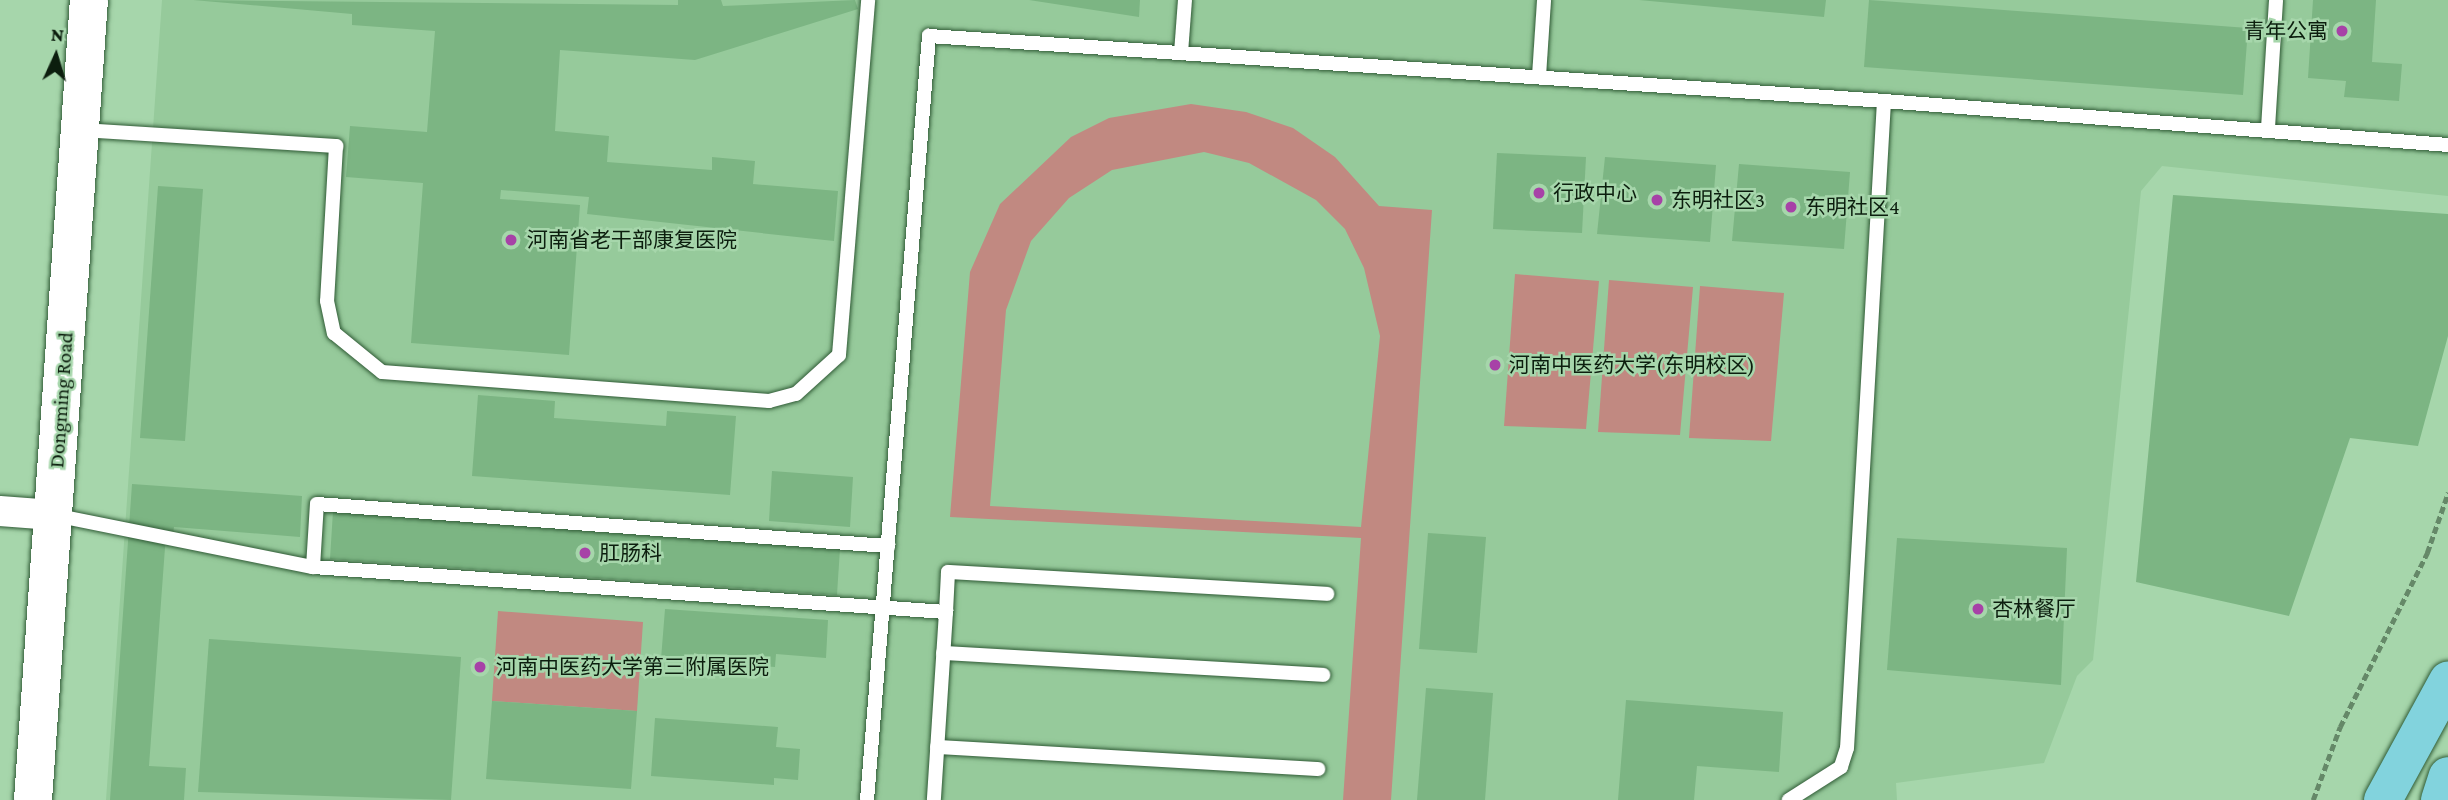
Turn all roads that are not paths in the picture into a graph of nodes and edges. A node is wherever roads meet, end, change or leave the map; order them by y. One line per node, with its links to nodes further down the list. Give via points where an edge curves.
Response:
1 (89, 0): 10 (street, Dongming Road)
2 (868, 0): 10 (lane, via 839,355 796,394 769,401 382,372 334,333 327,301 337,146)
3 (1185, 0): 6 (lane)
4 (1544, 0): 7 (lane)
5 (2276, 0): 9 (lane)
6 (1181, 53): 7 (lane); 14 (lane, via 929,36)
7 (1539, 76): 8 (lane)
8 (1884, 102): 9 (lane); 28 (lane, via 1847,748 1841,766)
9 (2268, 128): 11 (lane)
10 (80, 130): 13 (street, Dongming Road)
11 (2448, 145)
12 (0, 511): 13 (street)
13 (53, 515): 15 (lane); 25 (street, Dongming Road)
14 (888, 545): 15 (lane, via 317,505); 17 (lane)
15 (313, 567): 17 (lane)
16 (1327, 594): 18 (lane, via 948,572)
17 (883, 607): 18 (lane); 26 (lane)
18 (946, 612): 19 (lane)
19 (943, 653): 20 (lane); 22 (lane)
20 (1322, 675)
21 (2448, 681): 29 (main road)
22 (937, 747): 23 (lane); 27 (lane)
23 (1318, 769)
24 (2448, 776): 30 (main road)
25 (33, 800)
26 (867, 800)
27 (934, 800)
28 (1789, 800)
29 (2383, 800)
30 (2440, 800)

